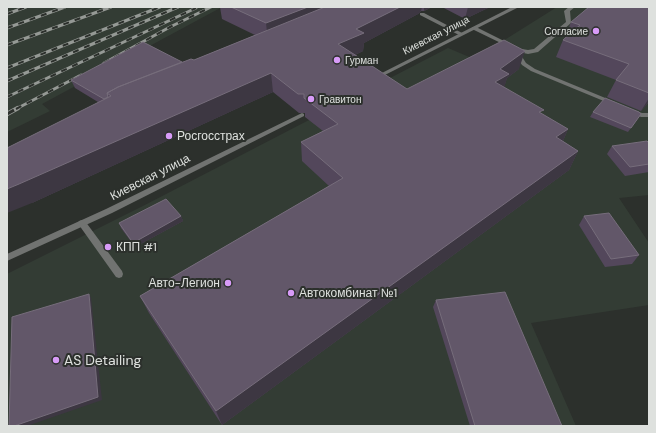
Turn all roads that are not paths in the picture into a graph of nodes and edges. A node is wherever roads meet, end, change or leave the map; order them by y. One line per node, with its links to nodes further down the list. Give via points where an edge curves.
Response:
1 (516, 7): 4 (street, Киевская улица)
2 (572, 7): 6 (street, via 567,11 569,22 536,50)
3 (422, 14): 5 (street)
4 (474, 28): 5 (street, Киевская улица); 6 (street)
5 (461, 34): 7 (street, Киевская улица)
6 (516, 50): 8 (street, via 520,59 533,70)
7 (368, 82)
8 (620, 106)
9 (627, 109): 11 (street, via 641,115)
10 (302, 115): 12 (street, Киевская улица)
11 (649, 115)
12 (82, 223): 13 (street, Киевская улица); 14 (street)
13 (7, 258)
14 (119, 274)

